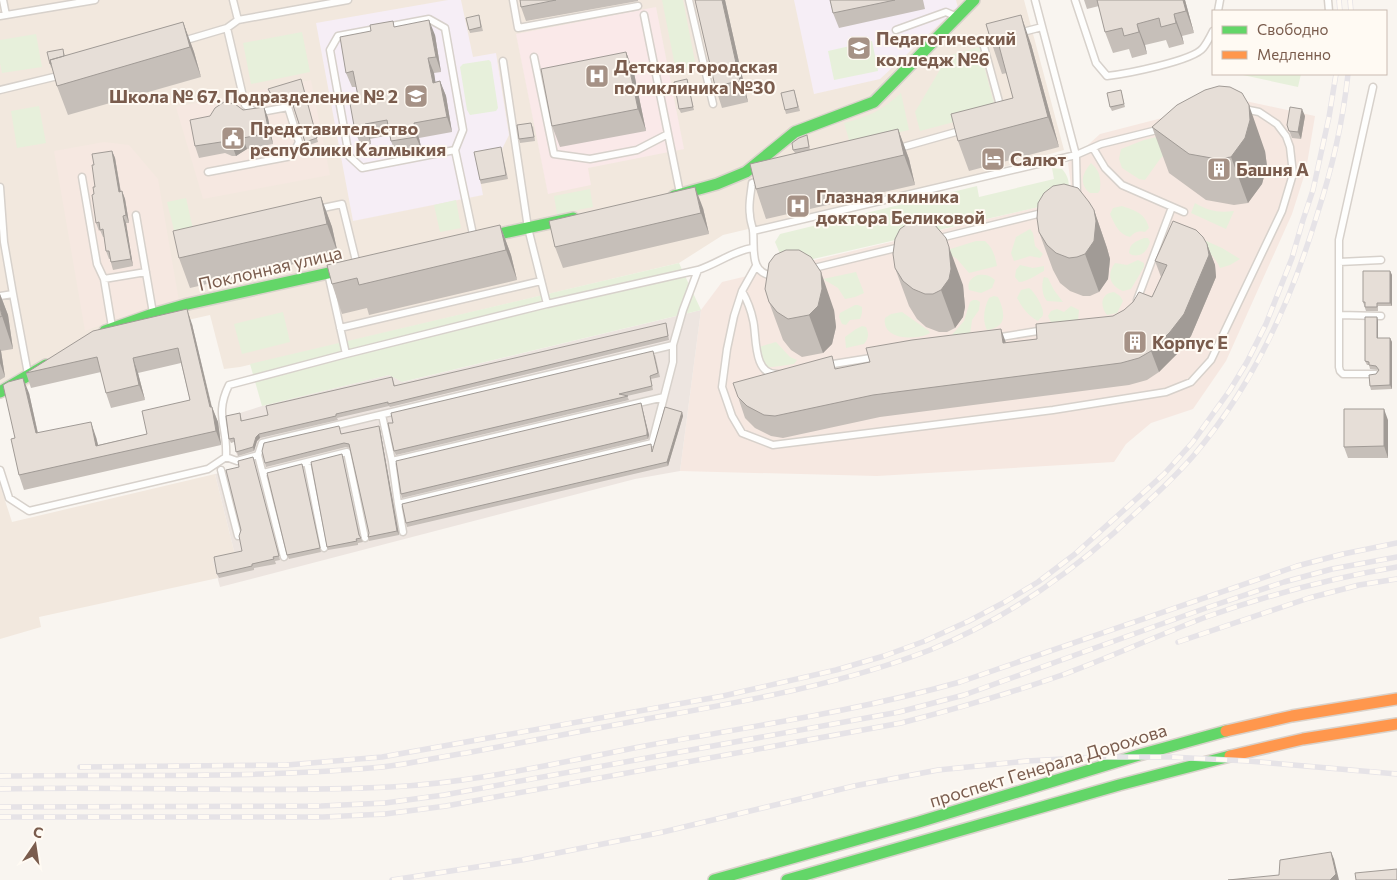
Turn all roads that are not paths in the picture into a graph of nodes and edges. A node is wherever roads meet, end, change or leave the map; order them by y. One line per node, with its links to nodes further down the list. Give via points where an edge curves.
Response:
1 (3, 0): 14 (lane)
2 (42, 0): 12 (lane)
3 (94, 0): 12 (lane)
4 (233, 0): 16 (lane)
5 (348, 0): 16 (lane)
6 (513, 0): 11 (lane, via 518,28)
7 (689, 0): 29 (lane)
8 (974, 0): 15 (main road)
9 (1035, 0): 17 (lane)
10 (1074, 0): 20 (lane, via 1096,64 1107,76 1176,62 1203,50)
11 (638, 6)
12 (43, 9): 14 (lane)
13 (644, 15): 34 (lane)
14 (3, 16)
15 (957, 17): 19 (lane, via 946,12); 43 (main road, via 874,102 795,132 746,172)
16 (238, 20): 18 (lane)
17 (1042, 27): 21 (lane); 38 (lane)
18 (227, 28): 23 (lane); 39 (lane, via 245,105 256,113 288,107 299,142 292,156)
19 (896, 30)
20 (1212, 33)
21 (1010, 36)
22 (1001, 38): 31 (lane, via 984,43)
23 (175, 43)
24 (534, 57): 34 (lane, via 554,154 590,160 637,150)
25 (503, 61): 52 (lane)
26 (69, 73): 28 (lane)
27 (1373, 86): 59 (lane, via 1339,240)
28 (0, 90)
29 (713, 104)
30 (1238, 108): 69 (lane, via 1259,112 1277,124 1290,146 1293,174 1282,211 1211,360 1191,382 1166,392 1053,410 774,444 742,433 722,387 728,341)
31 (1004, 119)
32 (1169, 127): 35 (lane)
33 (968, 128): 37 (lane)
34 (668, 134): 43 (lane)
35 (1093, 148): 38 (lane); 46 (lane, via 1105,168 1122,185)
36 (455, 150): 36 (lane, via 362,168 349,156 330,50 338,36 429,20 445,28 463,130); 54 (lane)
37 (890, 151)
38 (1076, 155): 45 (lane, via 1078,186); 53 (lane)
39 (208, 172)
40 (82, 177): 67 (lane, via 97,264)
41 (770, 179): 53 (lane, via 752,183 749,214)
42 (0, 187): 70 (lane, via 4,242)
43 (680, 195): 44 (main road)
44 (661, 199)
45 (1074, 201)
46 (1172, 207): 49 (lane); 73 (lane)
47 (314, 210): 60 (lane, via 342,204)
48 (1053, 210): 55 (lane)
49 (1184, 212)
50 (136, 215): 64 (lane)
51 (585, 216): 52 (main road)
52 (528, 228): 54 (main road); 68 (lane)
53 (753, 231): 57 (lane)
54 (469, 241)
55 (925, 241)
56 (907, 246): 63 (lane)
57 (752, 248): 61 (lane); 62 (lane)
58 (1381, 260): 59 (lane)
59 (1339, 262): 75 (lane)
60 (362, 265): 65 (main road, Поклонная улица)
61 (756, 266): 66 (lane, via 767,276); 69 (lane)
62 (698, 270): 72 (lane); 82 (lane)
63 (807, 270)
64 (146, 272): 67 (lane); 74 (lane)
65 (328, 273): 74 (main road, Поклонная улица); 78 (lane)
66 (780, 276)
67 (104, 279): 77 (lane)
68 (542, 281): 72 (lane); 78 (lane)
69 (742, 291): 87 (lane, via 754,322 757,355 768,372)
70 (13, 294): 71 (lane); 89 (lane)
71 (0, 296)
72 (547, 304): 83 (lane)
73 (1134, 307)
74 (153, 314): 77 (main road, Поклонная улица)
75 (1339, 316): 76 (lane); 88 (lane, via 1340,371 1344,374)
76 (1381, 316)
77 (112, 328): 80 (main road, Поклонная улица)
78 (340, 328): 83 (lane)
79 (1048, 329): 81 (lane)
80 (96, 334)
81 (992, 338)
82 (673, 345): 91 (lane, via 674,362); 92 (lane)
83 (346, 354): 94 (lane, via 229,385 221,410)
84 (880, 356): 86 (lane)
85 (58, 358): 89 (main road)
86 (822, 366)
87 (784, 373)
88 (1375, 374)
89 (28, 376): 90 (main road)
90 (0, 392)
91 (664, 396): 95 (lane); 100 (lane, via 652,443)
92 (382, 415): 93 (lane, via 262,443); 95 (lane)
93 (258, 455): 94 (lane, via 238,461); 99 (lane)
94 (226, 457): 97 (lane, via 208,469 29,511 9,498)
95 (392, 461): 100 (lane)
96 (307, 462): 99 (lane); 103 (lane, via 347,452); 104 (lane)
97 (0, 470)
98 (221, 470): 102 (lane)
99 (263, 473): 105 (lane)
100 (398, 504): 101 (lane)
101 (403, 532)
102 (238, 536)
103 (365, 538)
104 (324, 548)
105 (284, 557)
106 (1397, 699): 108 (main road, проспект Генерала Дорохова, via 1239,727 1129,756 985,803)
107 (1397, 724): 109 (main road, via 1256,749 1138,779)
108 (714, 880)
109 (787, 880)

